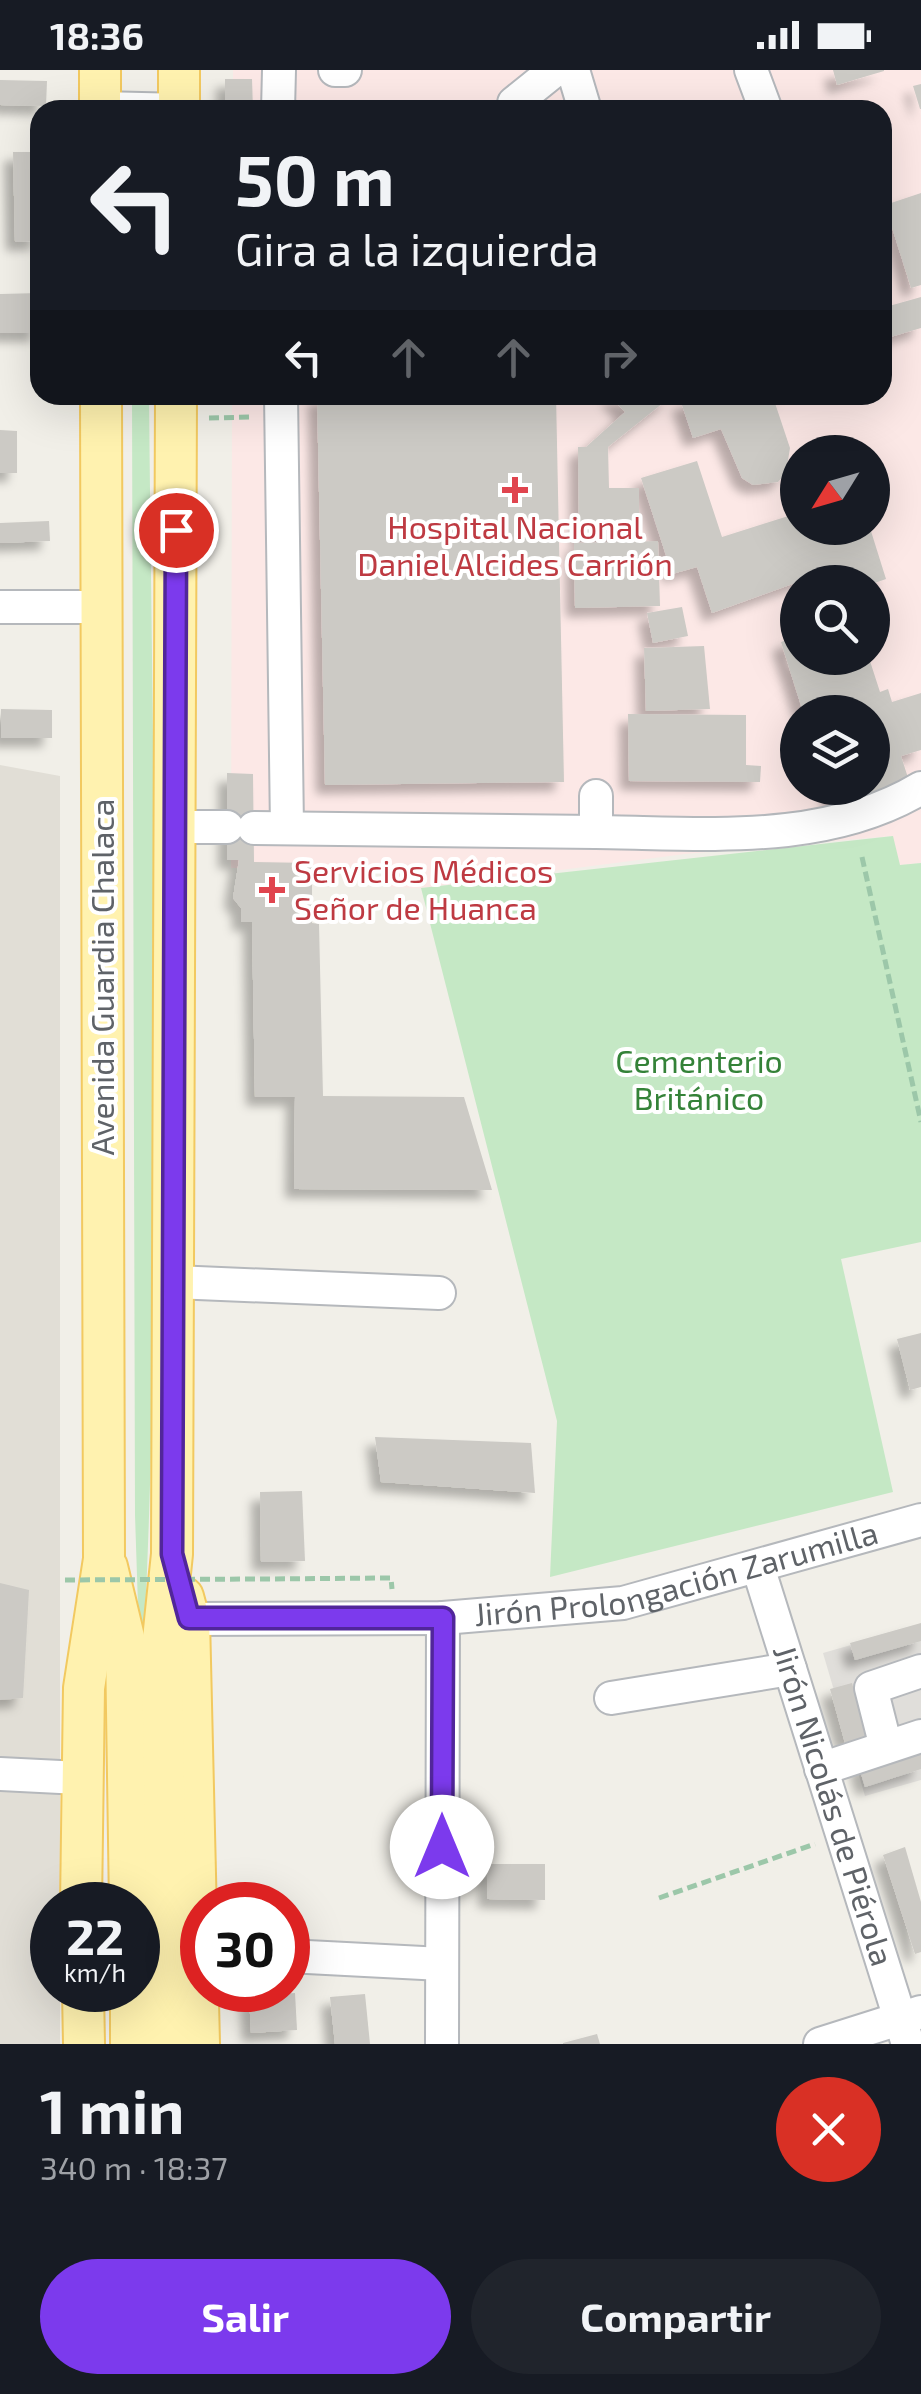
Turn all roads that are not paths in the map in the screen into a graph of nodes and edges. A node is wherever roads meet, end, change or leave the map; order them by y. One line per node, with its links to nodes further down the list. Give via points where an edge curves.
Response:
1 (279, 70): 9 (street)
2 (336, 70): 3 (street)
3 (345, 70)
4 (555, 70): 10 (street)
5 (573, 70): 11 (street)
6 (751, 70): 12 (street)
7 (100, 96): 8 (street)
8 (180, 100)
9 (278, 100)
10 (519, 100)
11 (582, 100)
12 (762, 100)
13 (101, 405): 17 (main road, Avenida Guardia Chalaca)
14 (176, 405): 20 (main road, Avenida Guardia Chalaca)
15 (282, 405): 21 (street)
16 (0, 607): 17 (street)
17 (102, 607): 27 (main road, Avenida Guardia Chalaca)
18 (921, 788): 22 (street, via 896,803 744,833)
19 (596, 796): 22 (street)
20 (176, 827): 21 (street); 23 (main road, Avenida Guardia Chalaca)
21 (287, 828): 22 (street)
22 (596, 832)
23 (174, 1282): 24 (street); 26 (main road, Avenida Guardia Chalaca)
24 (439, 1293)
25 (921, 1520): 28 (street, Jirón Prolongación Zarumilla)
26 (172, 1554): 29 (main road, Avenida Guardia Chalaca); 31 (main road, Avenida Guardia Chalaca)
27 (104, 1559): 31 (main road, Avenida Guardia Chalaca); 39 (main road, Avenida Guardia Chalaca, via 84,1688)
28 (758, 1567): 30 (street, Jirón Prolongación Zarumilla, via 623,1603); 32 (street, Jirón Nicolás de Piérola)
29 (189, 1618): 30 (street, Jirón Prolongación Zarumilla); 42 (main road, Avenida Guardia Chalaca)
30 (443, 1618): 44 (street)
31 (144, 1648): 41 (main road, Avenida Guardia Chalaca); 51 (main road, Avenida Guardia Chalaca)
32 (790, 1669): 34 (street); 37 (street, Jirón Nicolás de Piérola)
33 (921, 1671): 36 (street, via 871,1688)
34 (611, 1698)
35 (921, 1736): 36 (street)
36 (886, 1748): 37 (street)
37 (821, 1768): 48 (street, Jirón Nicolás de Piérola)
38 (0, 1774): 39 (street)
39 (80, 1778): 40 (main road, Avenida Guardia Chalaca)
40 (82, 1882)
41 (131, 1882)
42 (198, 1882)
43 (310, 1957): 44 (street)
44 (442, 1964): 53 (street)
45 (83, 2012): 49 (main road)
46 (130, 2012): 50 (main road)
47 (199, 2012): 52 (main road, Avenida Guardia Chalaca)
48 (910, 2025): 54 (street)
49 (84, 2044)
50 (131, 2044)
51 (168, 2044)
52 (199, 2044)
53 (442, 2044)
54 (820, 2044)

